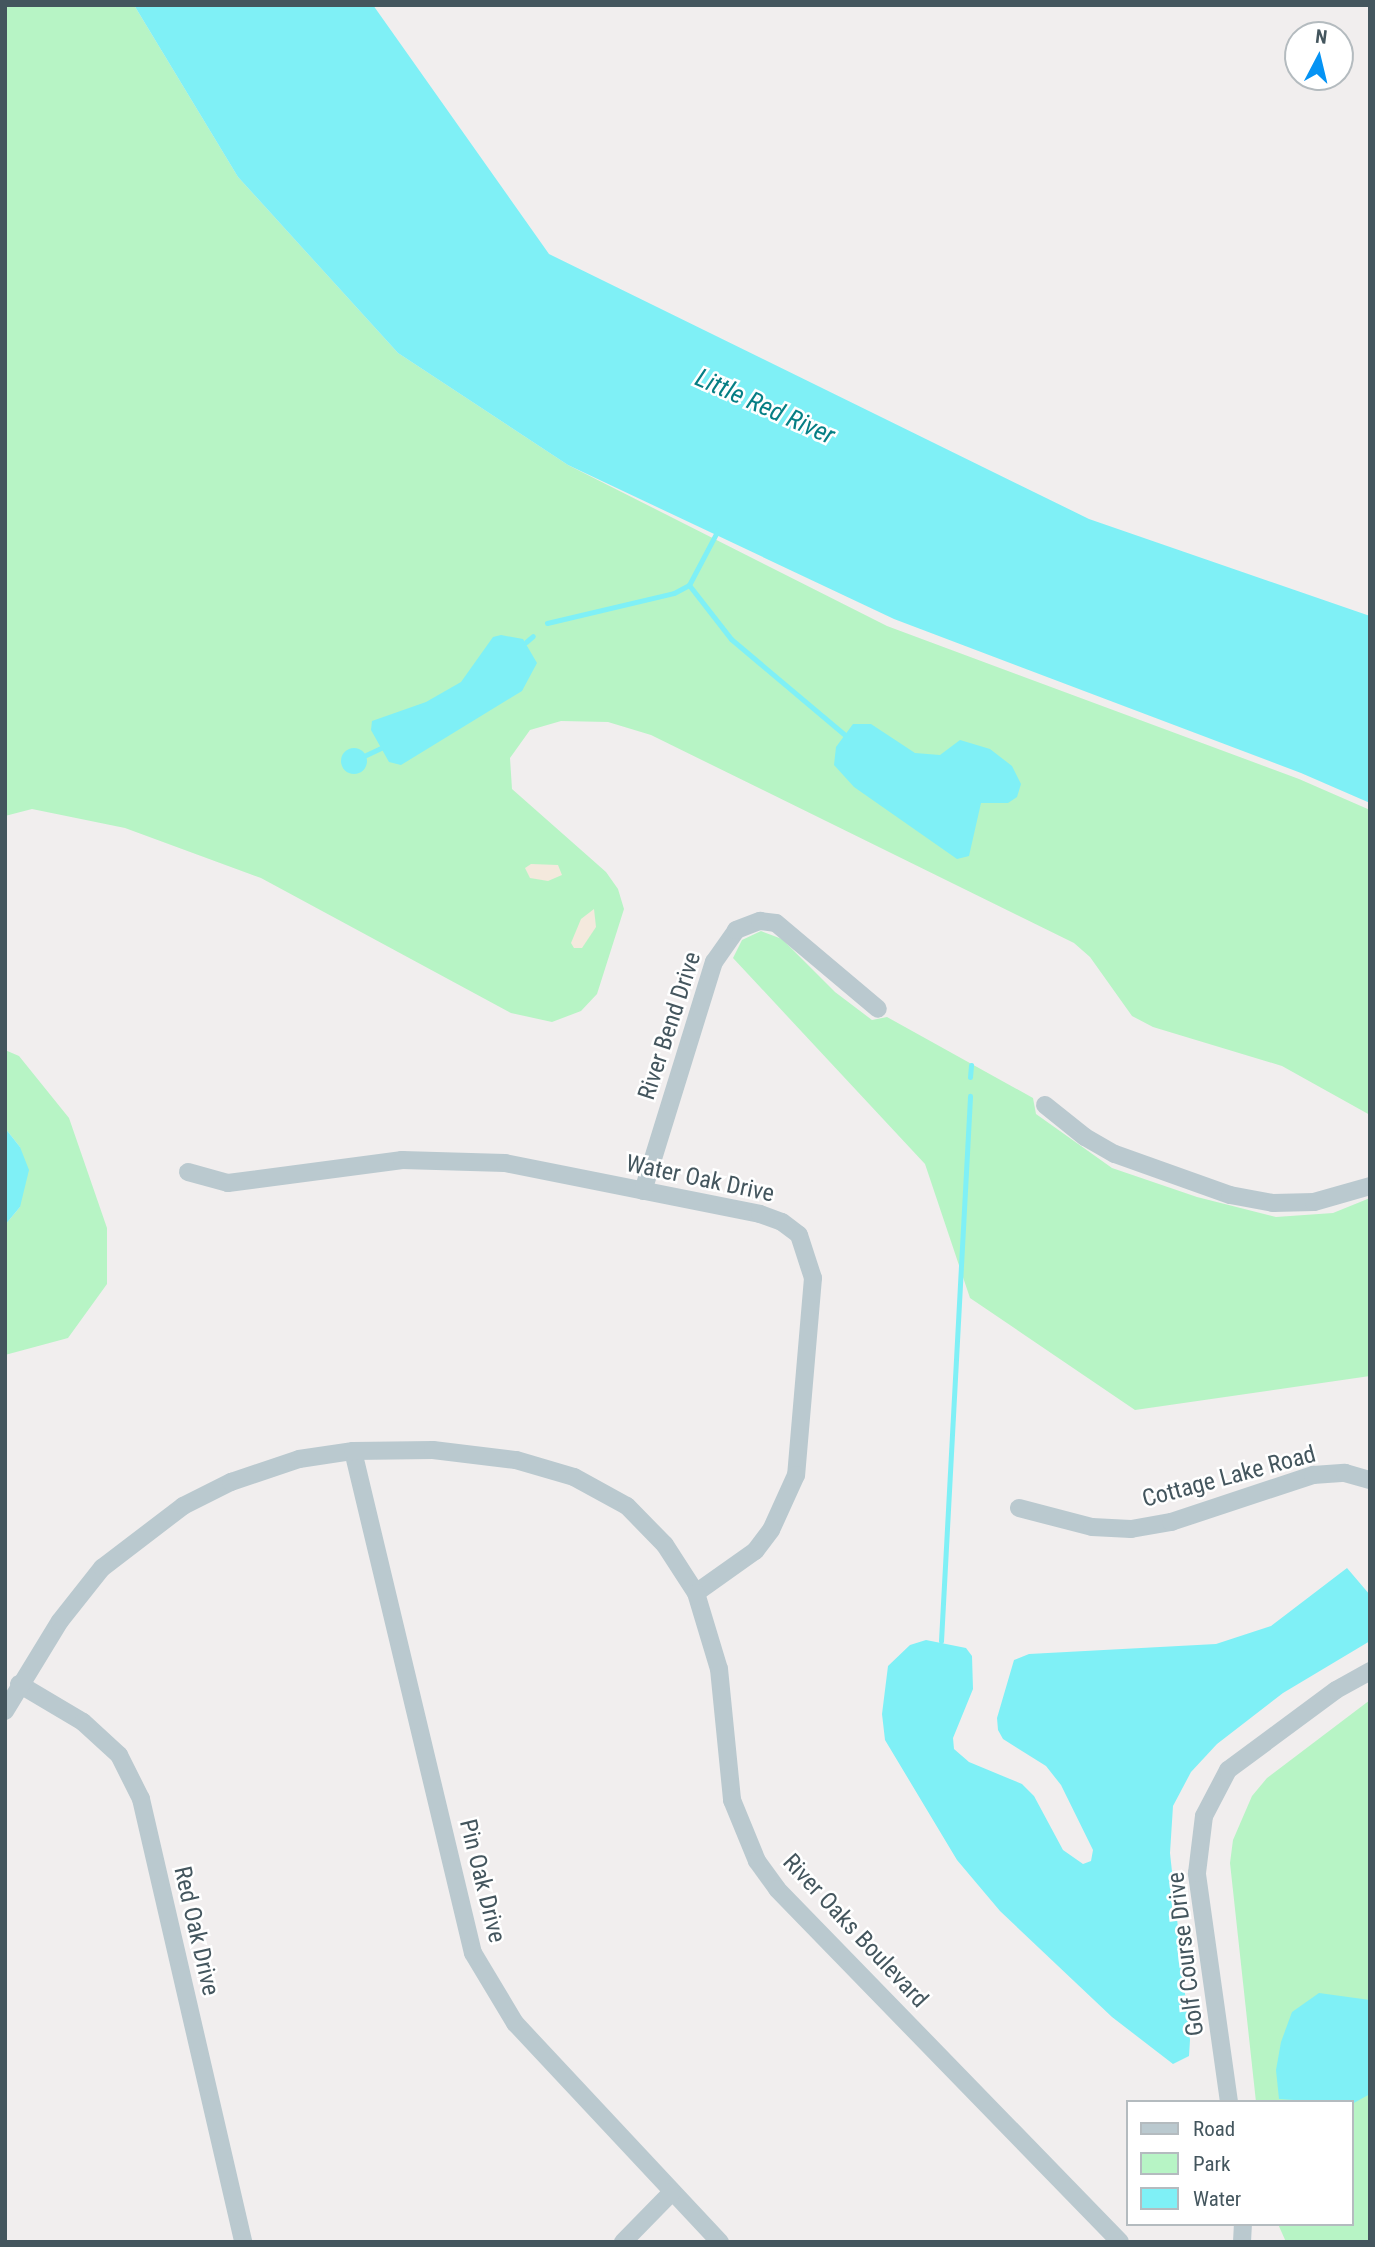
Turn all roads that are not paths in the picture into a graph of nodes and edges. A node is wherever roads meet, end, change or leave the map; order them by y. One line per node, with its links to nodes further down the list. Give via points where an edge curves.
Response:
1 (878, 1009): 5 (street, River Bend Drive, via 776,923 760,920 736,930 714,962)
2 (1045, 1105): 4 (street, via 1084,1137 1115,1154 1230,1195 1273,1203 1314,1202)
3 (188, 1171): 5 (street, Water Oak Drive, via 228,1182 402,1160 453,1159 505,1163)
4 (1370, 1186)
5 (643, 1191): 9 (street, Water Oak Drive, via 782,1222 799,1235 813,1278 800,1453 788,1496 755,1550)
6 (353, 1451): 9 (street, River Oaks Boulevard, via 433,1450 516,1460 574,1477 627,1506 665,1545); 11 (street, River Oaks Boulevard, via 299,1459 231,1482 183,1506 102,1568); 14 (street, Pin Oak Drive, via 473,1953 515,2023)
7 (1370, 1480): 8 (street, Cottage Lake Road, via 1345,1473 1313,1475 1171,1522 1131,1529 1092,1527)
8 (1019, 1508)
9 (696, 1593): 18 (street, River Oaks Boulevard, via 719,1669 732,1800 757,1861 777,1889)
10 (1370, 1671): 13 (street, Golf Course Drive, via 1336,1690 1228,1770 1204,1816 1197,1873)
11 (19, 1684): 12 (street, River Oaks Boulevard); 15 (street, Red Oak Drive, via 101,1738 118,1755 141,1799)
12 (5, 1712)
13 (1228, 2100)
14 (672, 2192): 16 (street); 17 (street, Pin Oak Drive)
15 (243, 2242)
16 (623, 2242)
17 (720, 2242)
18 (1120, 2242)

